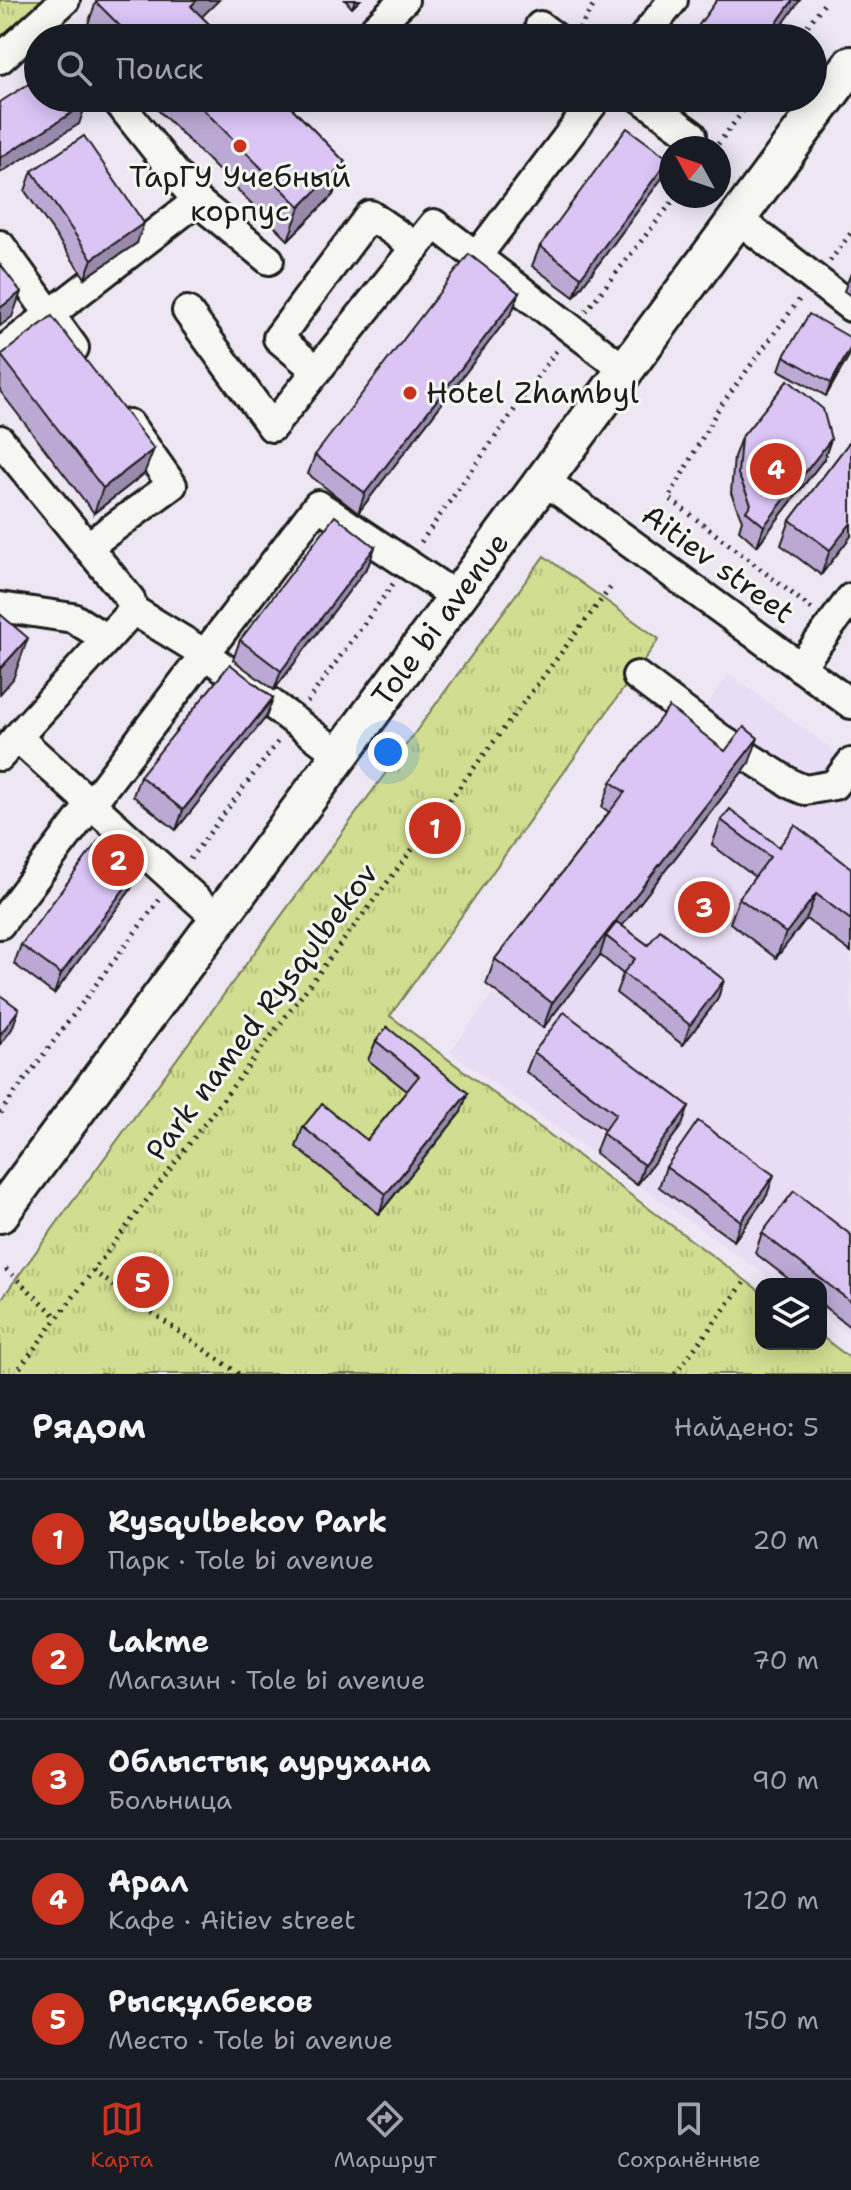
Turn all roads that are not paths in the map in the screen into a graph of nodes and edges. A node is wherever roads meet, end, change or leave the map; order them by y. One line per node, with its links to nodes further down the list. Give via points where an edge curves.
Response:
1 (404, 0): 3 (street)
2 (673, 0): 4 (street)
3 (379, 24)
4 (654, 24)
5 (24, 43): 6 (street)
6 (0, 59)
7 (851, 65): 8 (main road, Tole bi avenue)
8 (827, 97)
9 (126, 112): 14 (street)
10 (586, 112): 18 (street)
11 (662, 112): 13 (street)
12 (816, 112): 15 (main road, Tole bi avenue)
13 (697, 136)
14 (197, 201): 19 (street); 22 (street)
15 (737, 218): 20 (street); 24 (main road, Tole bi avenue)
16 (0, 245): 22 (street)
17 (416, 247): 18 (street, via 434,224); 25 (street); 25 (street, via 370,215 278,338)
18 (477, 256): 24 (street)
19 (269, 260)
20 (851, 307)
21 (187, 311): 25 (street, via 272,427)
22 (50, 315): 23 (street); 26 (street)
23 (0, 353)
24 (625, 370): 29 (main road, Tole bi avenue)
25 (317, 371)
26 (93, 376)
27 (111, 400): 30 (street, via 172,485)
28 (0, 440): 30 (street)
29 (544, 480): 31 (main road, Tole bi avenue); 37 (street, Aitiev street)
30 (87, 547): 34 (street, via 130,599)
31 (457, 597): 36 (street, via 318,505); 41 (main road, Tole bi avenue)
32 (851, 598): 37 (street)
33 (0, 607): 35 (street, via 73,618)
34 (133, 610): 35 (street); 36 (street)
35 (105, 638): 40 (street)
36 (205, 654): 41 (street); 43 (street)
37 (800, 667): 39 (street, Aitiev street)
38 (637, 676): 42 (street, via 722,740 805,790 834,785)
39 (851, 704)
40 (8, 746): 43 (street)
41 (340, 755): 44 (main road, Tole bi avenue)
42 (851, 763)
43 (90, 804): 44 (street); 45 (street)
44 (218, 919): 46 (main road, Tole bi avenue)
45 (0, 924)
46 (0, 1214)

